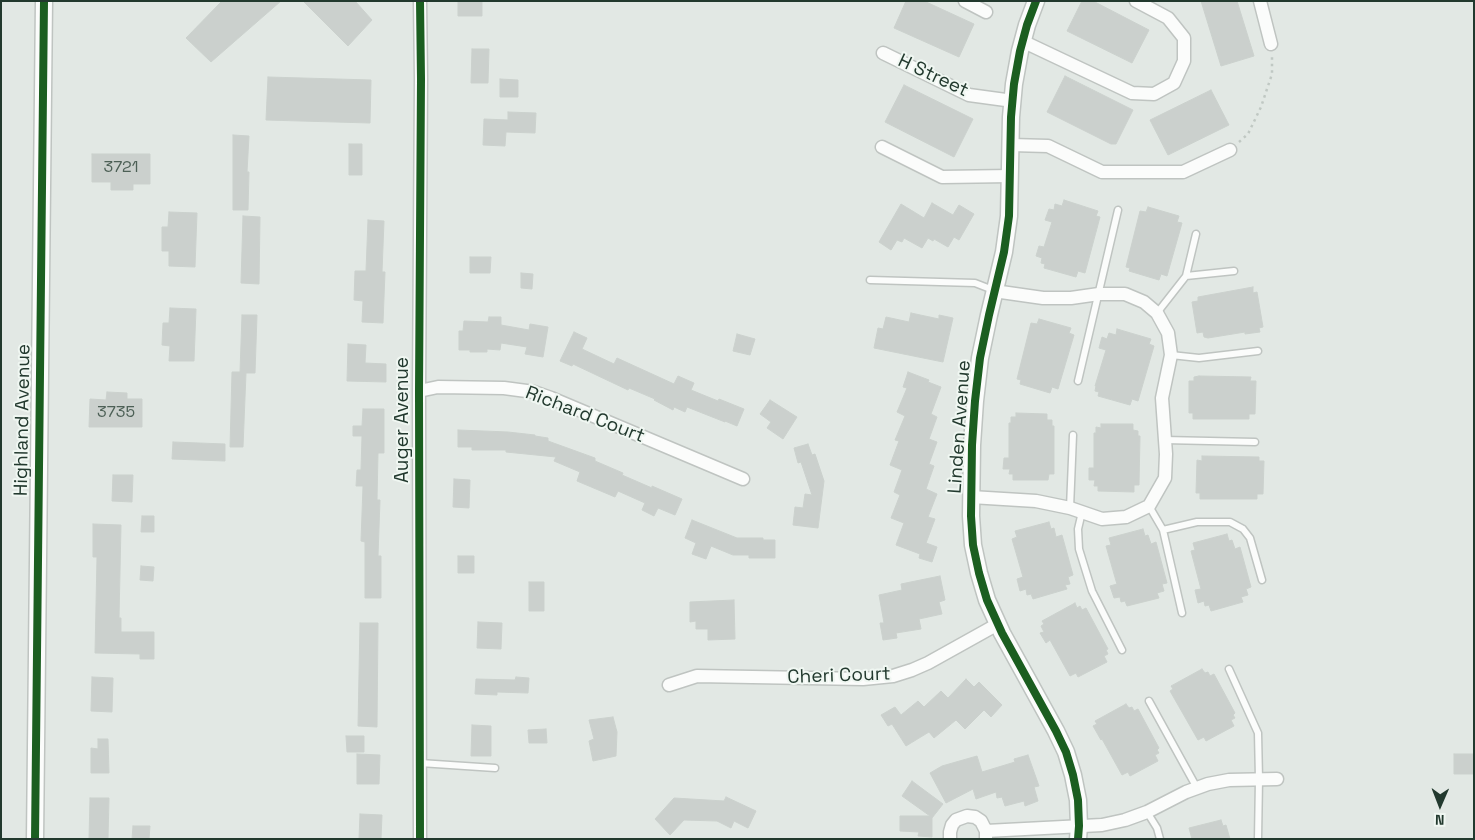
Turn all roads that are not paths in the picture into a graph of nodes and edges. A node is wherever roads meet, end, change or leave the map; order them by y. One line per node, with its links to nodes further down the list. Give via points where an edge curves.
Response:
1 (44, 1): 51 (street, Highland Avenue)
2 (420, 1): 27 (street, Auger Avenue)
3 (966, 1): 7 (street)
4 (1036, 1): 8 (street, Linden Avenue)
5 (1136, 1): 8 (street, via 1168,18 1184,38 1184,61 1174,83 1154,94 1132,93)
6 (1260, 1): 9 (street)
7 (986, 12)
8 (1022, 41): 11 (street, Linden Avenue)
9 (1271, 44)
10 (883, 53): 11 (street, H Street, via 969,95)
11 (1012, 101): 12 (street, Linden Avenue)
12 (1011, 145): 14 (street, via 1048,146 1102,172 1184,172); 15 (street, Linden Avenue)
13 (882, 147): 15 (street, via 942,176)
14 (1230, 150)
15 (1010, 176): 21 (street, Linden Avenue, via 1009,216)
16 (1118, 210): 22 (lane)
17 (1196, 234): 19 (lane)
18 (1234, 271): 19 (lane)
19 (1186, 276): 23 (lane)
20 (870, 280): 21 (lane, via 975,283)
21 (994, 291): 22 (street, via 1043,298); 32 (street, Linden Avenue, via 975,402)
22 (1099, 294): 23 (street, via 1125,294 1144,302); 26 (lane)
23 (1157, 313): 25 (street, via 1168,333)
24 (1258, 351): 25 (lane, via 1199,358)
25 (1172, 355): 29 (street, via 1162,398)
26 (1078, 380)
27 (419, 391): 31 (street, Richard Court, via 438,387 510,388 534,392); 43 (street, Auger Avenue)
28 (1073, 435): 34 (lane)
29 (1164, 440): 30 (lane); 33 (street, via 1165,478)
30 (1255, 442)
31 (743, 479)
32 (971, 497): 34 (street, via 1036,501); 38 (street, Linden Avenue, via 978,573)
33 (1148, 506): 34 (street, via 1126,517 1102,519); 35 (lane)
34 (1076, 510): 39 (lane, via 1079,549 1089,583)
35 (1163, 530): 36 (lane, via 1197,522 1230,522 1243,528 1250,538); 37 (lane)
36 (1262, 580)
37 (1182, 613)
38 (998, 624): 41 (street, Cheri Court, via 928,663 893,676 863,679 697,676); 49 (street, Linden Avenue, via 1066,752 1076,792)
39 (1122, 650)
40 (1229, 669): 45 (lane, via 1258,732)
41 (669, 685)
42 (1149, 700): 47 (lane)
43 (420, 763): 44 (lane); 52 (street, Auger Avenue)
44 (495, 768)
45 (1259, 779): 46 (street); 47 (street, via 1229,780); 55 (lane)
46 (1277, 779)
47 (1197, 788): 48 (street)
48 (1147, 812): 49 (street); 54 (lane)
49 (1079, 832): 50 (street)
50 (986, 835): 53 (street, via 981,821 967,816 952,825)
51 (35, 839)
52 (420, 839)
53 (950, 839)
54 (1160, 839)
55 (1258, 839)

